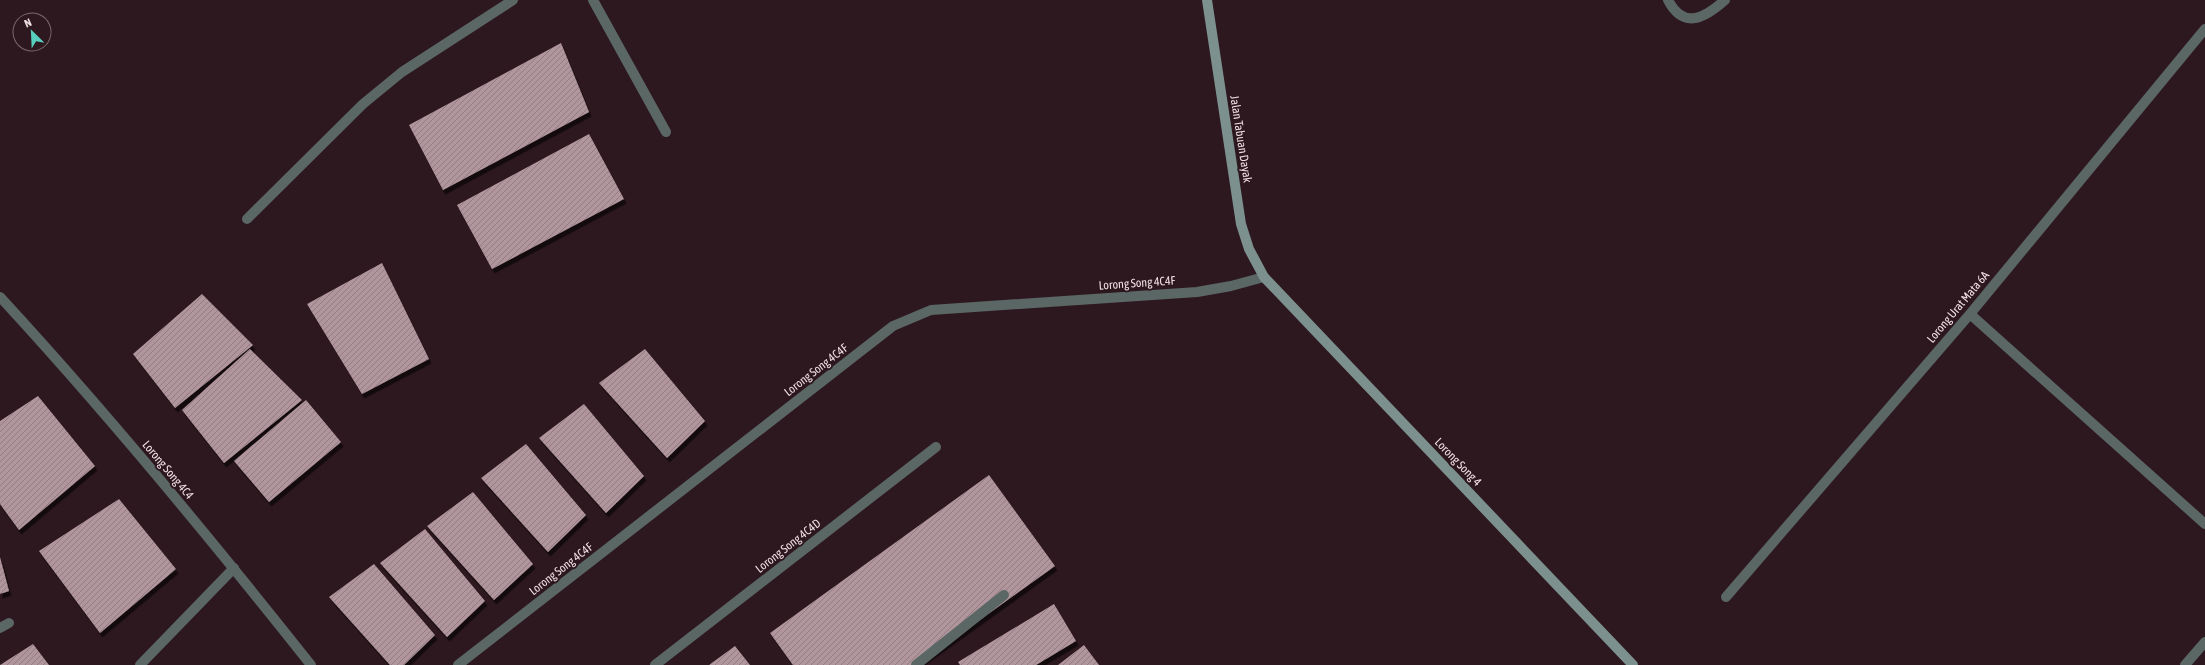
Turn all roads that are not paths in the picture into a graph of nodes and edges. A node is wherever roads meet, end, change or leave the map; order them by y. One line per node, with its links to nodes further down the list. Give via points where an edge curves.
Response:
1 (513, 0): 8 (street, via 408,68 363,104)
2 (593, 0): 7 (street)
3 (1207, 0): 9 (street, Jalan Tabuan Dayak, via 1241,224 1249,249)
4 (1668, 0): 5 (street, via 1679,14 1689,18 1701,18)
5 (1725, 0)
6 (2205, 29): 11 (street, Lorong Urat Mata 6A)
7 (666, 132)
8 (247, 219)
9 (1264, 277): 20 (street, Lorong Song 4C4F, via 1197,292 931,310 894,326); 23 (street, Lorong Song 4)
10 (0, 297): 14 (street, Lorong Song 4C4, via 52,353)
11 (1970, 314): 13 (street); 16 (street, Lorong Urat Mata 6A)
12 (936, 447): 21 (street, Lorong Song 4C4D)
13 (2205, 524)
14 (234, 568): 18 (street); 19 (street, Lorong Song 4C4)
15 (1004, 595): 22 (street)
16 (1726, 597)
17 (2205, 642): 24 (street)
18 (140, 665)
19 (311, 665)
20 (458, 665)
21 (655, 665)
22 (916, 665)
23 (1633, 665)
24 (2184, 665)

